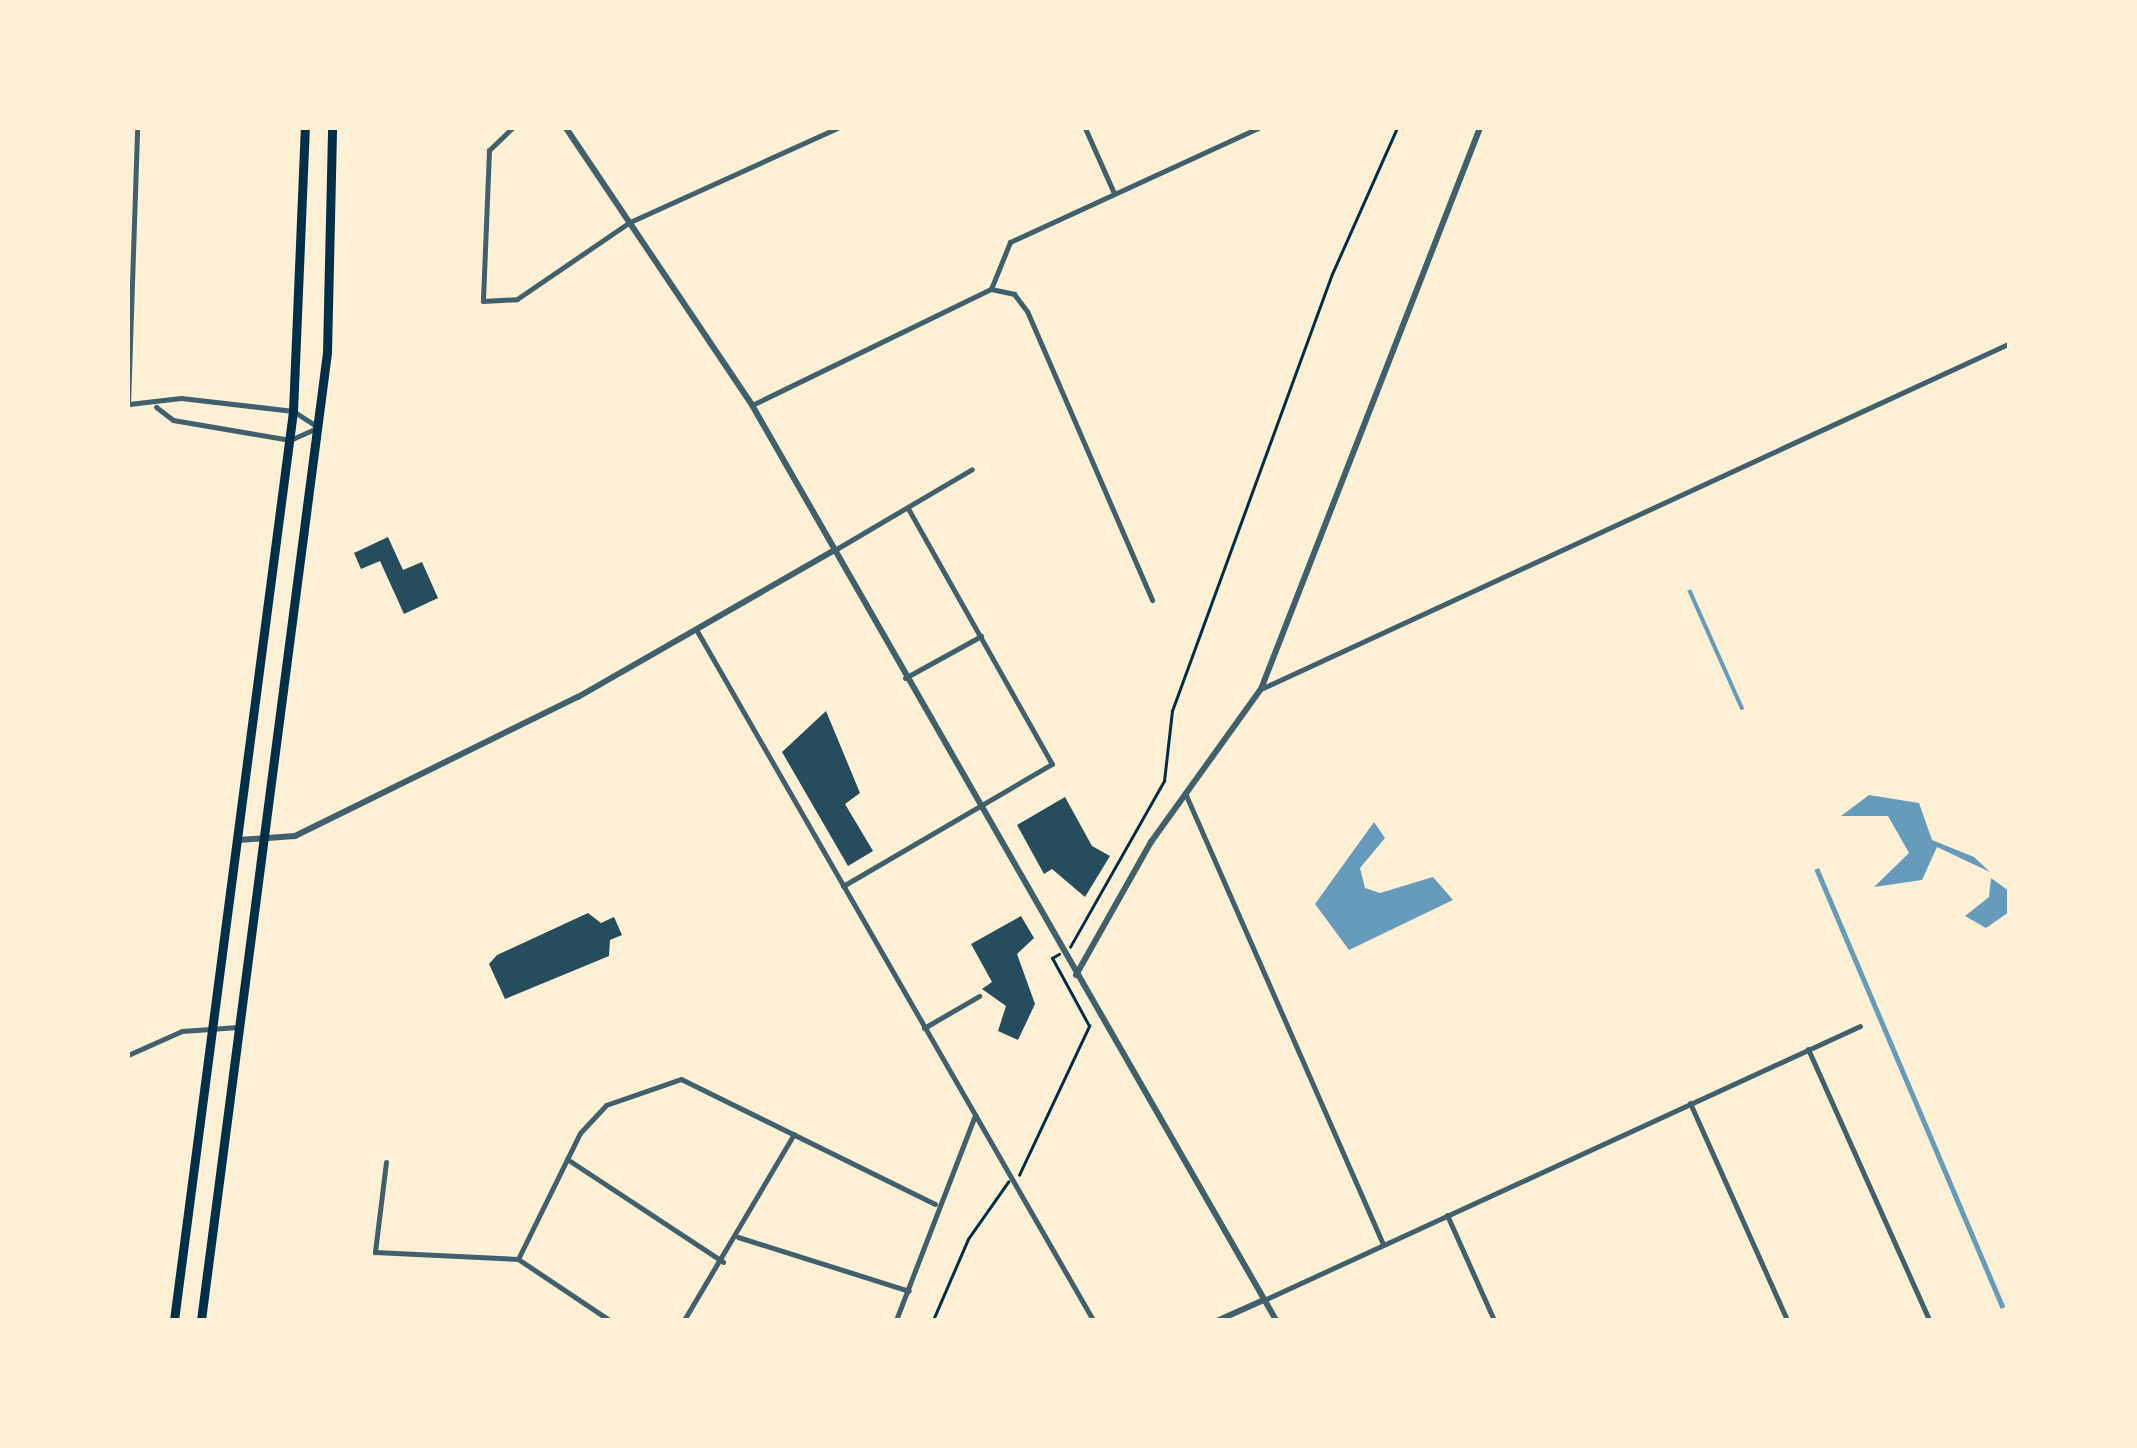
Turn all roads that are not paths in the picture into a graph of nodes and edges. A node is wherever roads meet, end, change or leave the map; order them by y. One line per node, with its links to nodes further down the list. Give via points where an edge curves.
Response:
1 (137, 128): 14 (street)
2 (304, 128): 17 (main road)
3 (332, 128): 18 (main road)
4 (512, 128): 11 (street, via 489,150 483,300 517,299)
5 (566, 128): 11 (street)
6 (837, 128): 11 (street)
7 (1085, 128): 10 (street)
8 (1258, 128): 10 (street)
9 (1480, 128): 27 (street)
10 (1114, 193): 12 (street, via 1010,242)
11 (630, 222): 15 (street)
12 (990, 289): 15 (street); 23 (street, via 1014,294 1028,310)
13 (2010, 343): 27 (street)
14 (128, 404): 16 (street)
15 (752, 406): 22 (street)
16 (156, 408): 17 (street, via 181,398); 19 (street, via 173,420)
17 (294, 411): 18 (street); 19 (main road)
18 (318, 428): 19 (street); 31 (main road)
19 (290, 440): 30 (main road)
20 (972, 469): 21 (street)
21 (908, 508): 22 (street); 25 (street)
22 (833, 552): 24 (street); 26 (street)
23 (1152, 600)
24 (697, 631): 31 (street, via 466,752); 32 (street)
25 (981, 636): 26 (street); 29 (street, via 1052,764)
26 (906, 678): 29 (street)
27 (1261, 688): 28 (street)
28 (1186, 793): 33 (street); 49 (street)
29 (980, 806): 32 (street); 33 (street)
30 (239, 840): 31 (street); 37 (main road)
31 (268, 840): 35 (main road)
32 (843, 886): 38 (street)
33 (1076, 975): 53 (street)
34 (980, 996): 38 (street)
35 (238, 1026): 37 (street); 55 (main road)
36 (1860, 1026): 39 (street)
37 (215, 1028): 40 (street, via 182,1030); 54 (main road)
38 (924, 1028): 42 (street)
39 (1808, 1048): 41 (street); 64 (street)
40 (128, 1055)
41 (1690, 1103): 47 (street); 63 (street)
42 (974, 1115): 46 (street); 59 (street)
43 (794, 1134): 44 (street, via 681,1079 606,1105); 46 (street); 48 (street)
44 (567, 1159): 50 (street); 51 (street)
45 (386, 1162): 50 (street, via 375,1252)
46 (934, 1204): 52 (street)
47 (1446, 1215): 49 (street); 62 (street)
48 (738, 1237): 51 (street); 52 (street)
49 (1383, 1245): 53 (street)
50 (518, 1259): 56 (street)
51 (723, 1263): 57 (street)
52 (909, 1292): 58 (street)
53 (1264, 1300): 60 (street); 61 (street)
54 (174, 1320)
55 (201, 1320)
56 (609, 1320)
57 (684, 1320)
58 (896, 1320)
59 (1093, 1320)
60 (1219, 1320)
61 (1276, 1320)
62 (1494, 1320)
63 (1786, 1320)
64 (1929, 1320)

